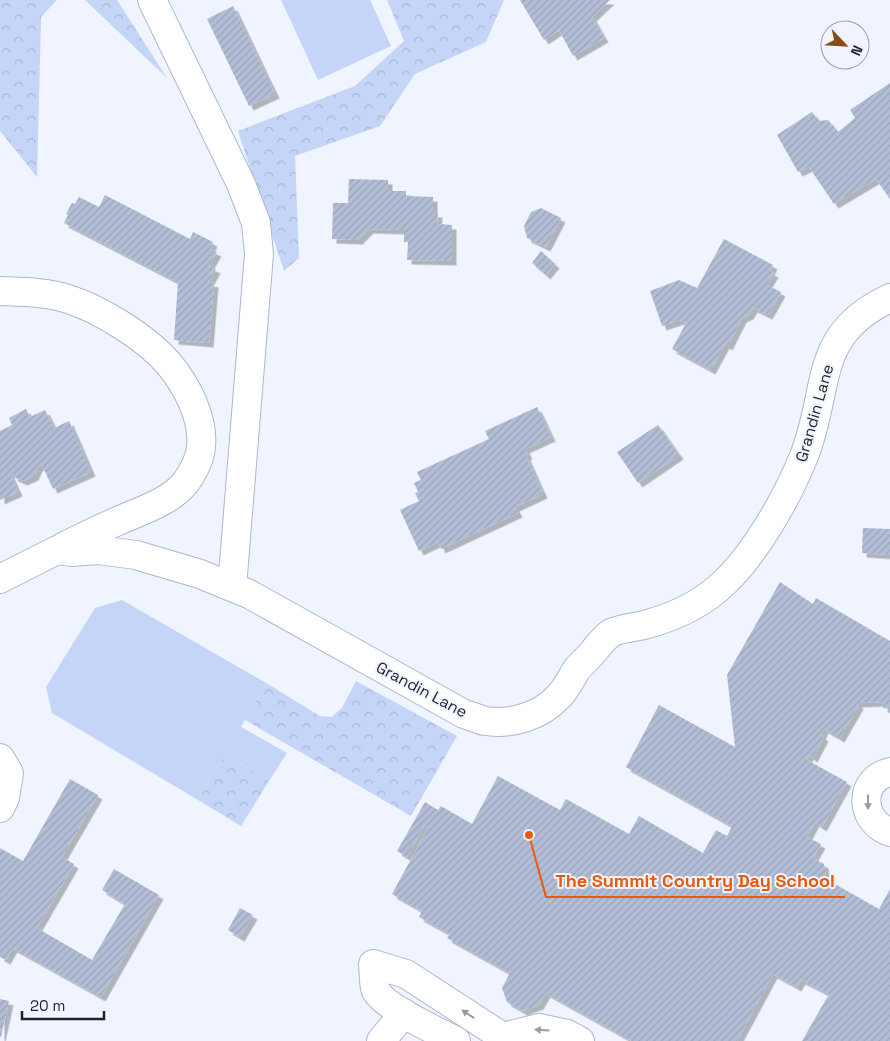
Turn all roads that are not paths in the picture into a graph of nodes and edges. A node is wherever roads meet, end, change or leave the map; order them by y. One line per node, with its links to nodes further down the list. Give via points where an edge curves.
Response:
1 (152, 0): 6 (street, via 241,184 256,223 259,254)
2 (0, 291): 4 (street, via 38,292 68,299 102,313 144,340 169,364 188,391 199,421 202,448 196,467 172,495)
3 (890, 298): 6 (street, Grandin Lane, via 868,309 849,325 835,344 804,455 781,504 727,581 699,603 668,618 612,632 578,668 560,696 532,716 486,721 464,714)
4 (57, 550): 5 (street, Grandin Lane); 6 (street, Grandin Lane, via 98,550 136,555)
5 (0, 579)
6 (232, 587)
7 (0, 758): 9 (street, via 9,773 6,798)
8 (890, 772): 10 (street, one-way to 10, via 871,786 866,806 874,822)
9 (0, 808)
10 (890, 832)
11 (404, 1013): 12 (street, one-way to 11, via 406,974 373,964 376,990); 13 (street); 14 (street)
12 (506, 1039): 15 (street, one-way to 12, via 567,1034 539,1028)
13 (382, 1041)
14 (456, 1041)
15 (580, 1041)

